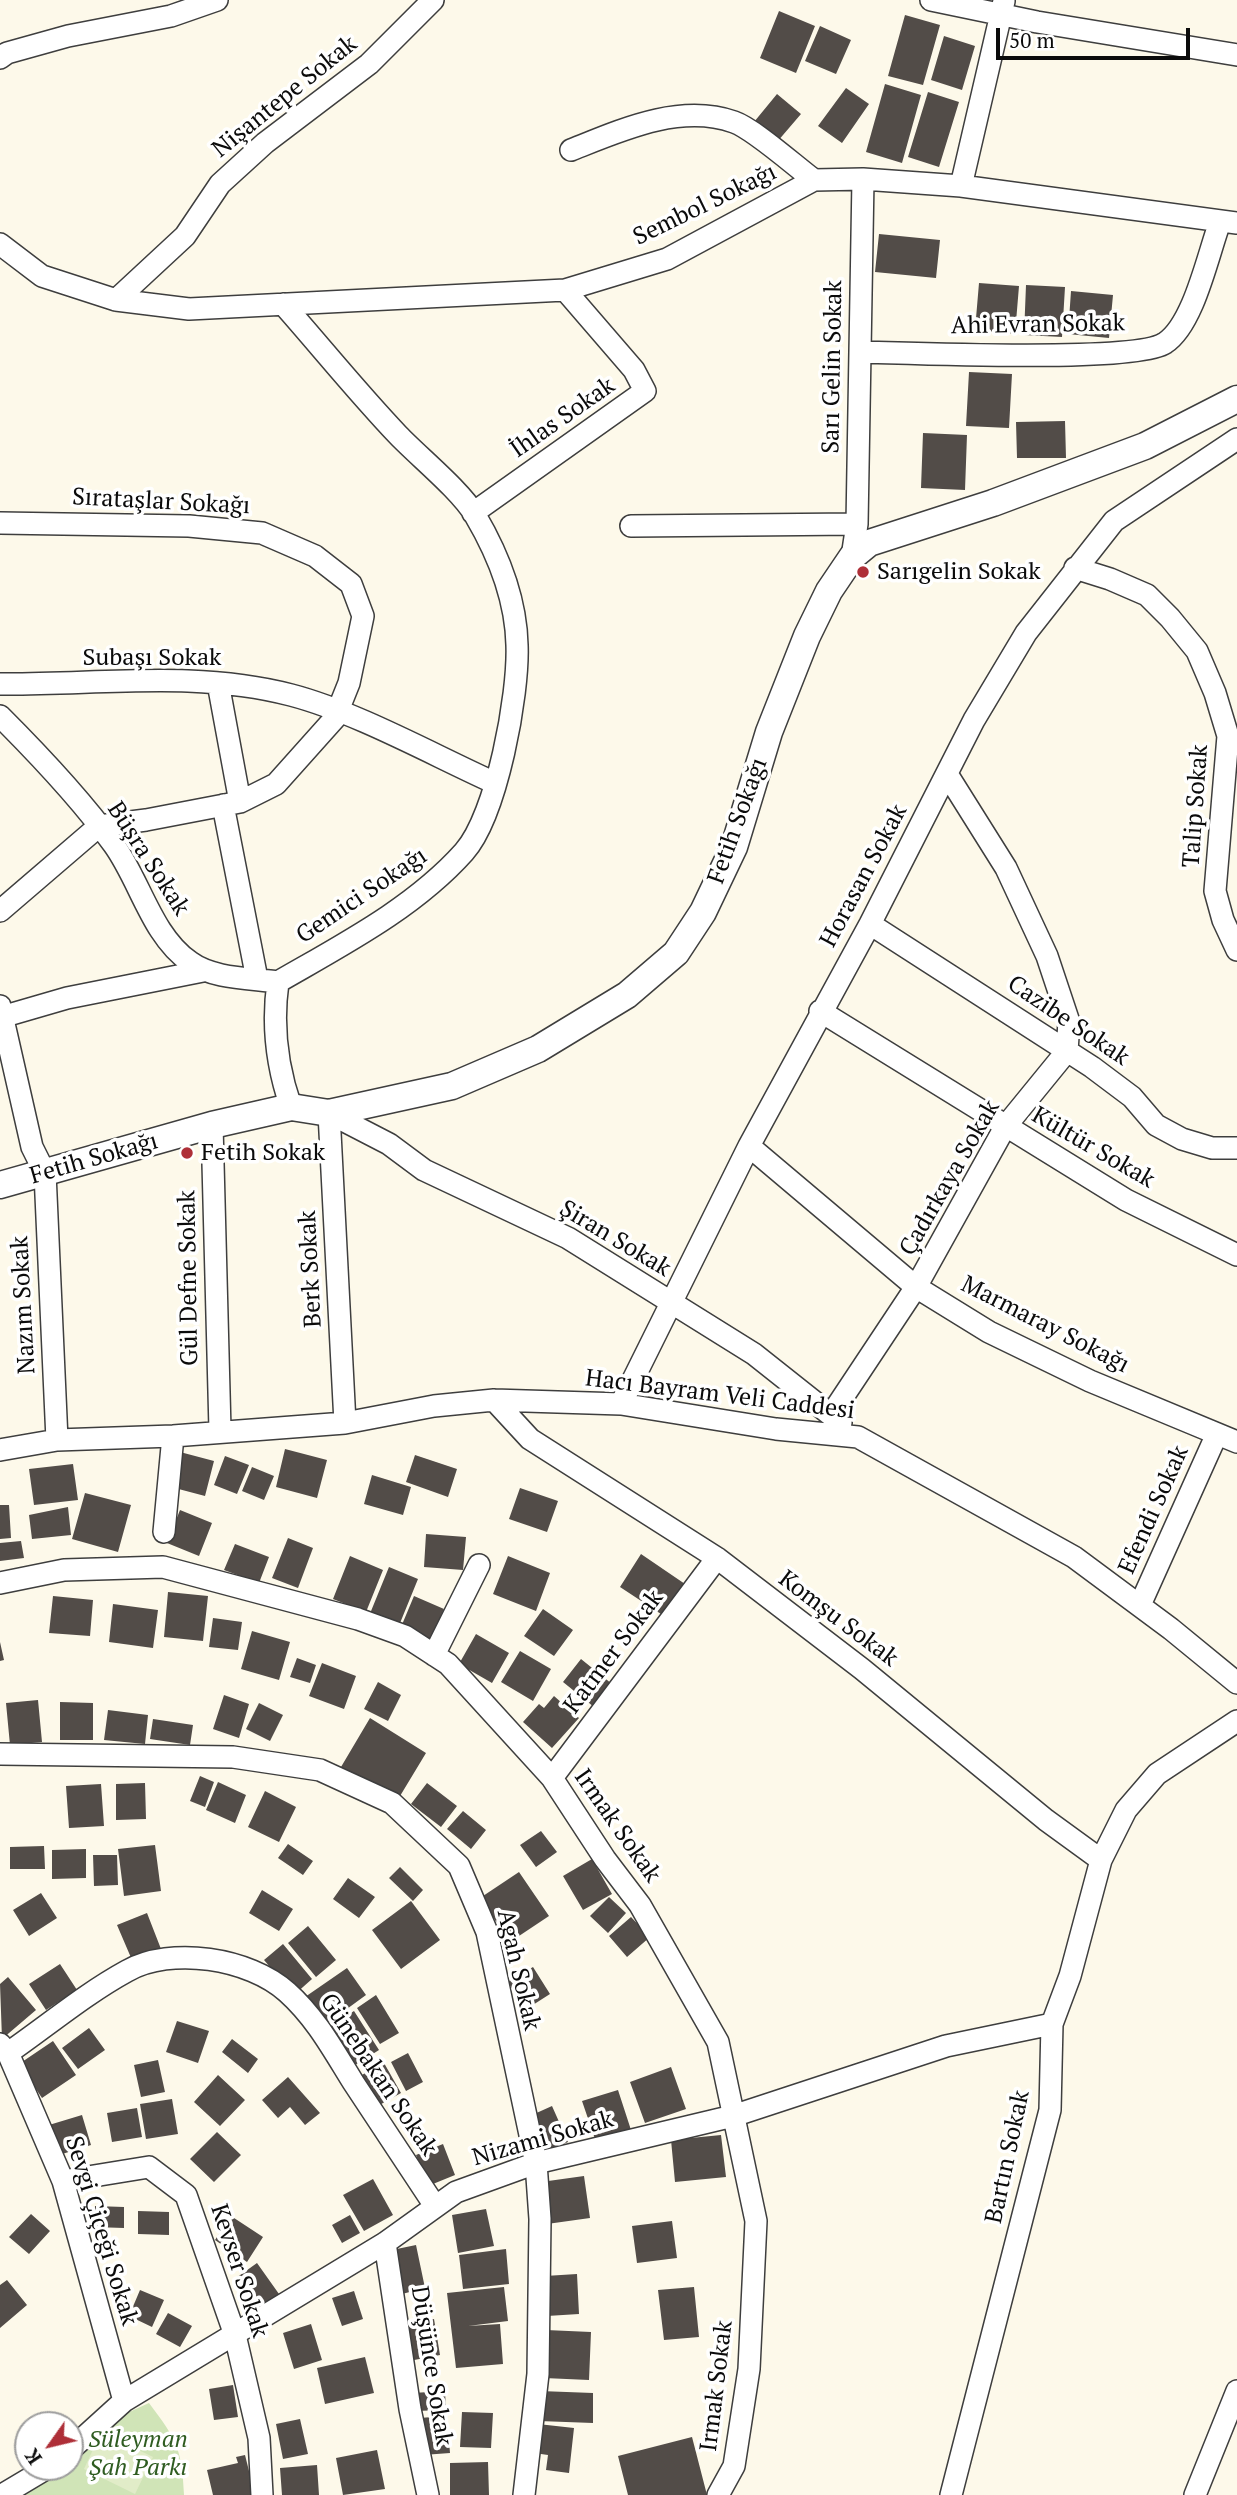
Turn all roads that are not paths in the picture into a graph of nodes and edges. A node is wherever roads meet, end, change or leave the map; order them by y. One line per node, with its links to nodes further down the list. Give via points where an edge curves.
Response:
1 (217, 0): 6 (street, via 171,16 68,36)
2 (433, 0): 14 (street, Nişantepe Sokak, via 369,64 265,143 220,184 185,236)
3 (931, 0): 4 (street)
4 (1002, 7): 5 (street, via 1037,22); 10 (street)
5 (1237, 55)
6 (0, 58)
7 (571, 150): 9 (street, via 634,125 695,115 736,123)
8 (863, 179): 9 (street, Sembol Sokağı); 10 (street, Sembol Sokağı); 16 (street, Sarı Gelin Sokak)
9 (814, 180): 13 (street, Sembol Sokağı, via 667,258)
10 (961, 187): 11 (street, Sembol Sokağı)
11 (1228, 223): 16 (street, Ahi Evran Sokak, via 1186,317 1164,344 1079,354)
12 (0, 244): 14 (street, Sembol Sokağı, via 42,276)
13 (565, 290): 15 (street, Sembol Sokağı); 19 (street, İhlas Sokak, via 634,370 645,391)
14 (116, 300): 15 (street, Sembol Sokağı, via 189,309)
15 (283, 304): 19 (street, Gemici Sokağı)
16 (860, 352): 21 (street, Sarı Gelin Sokak)
17 (1237, 399): 23 (street, Fetih Sokağı, via 1144,446 993,503 869,543)
18 (1237, 439): 24 (street, Horasan Sokak, via 1114,522)
19 (473, 513): 30 (street, Gemici Sokağı, via 505,575 517,645 510,715)
20 (0, 523): 27 (street, Sırataşlar Sokağı, via 189,526 262,533 315,556 351,584 363,616 349,683)
21 (857, 524): 22 (street); 23 (street, Sarı Gelin Sokak)
22 (631, 526)
23 (852, 556): 42 (street, Fetih Sokağı, via 807,636 769,732 734,847 703,912 676,953 627,995 538,1049 452,1086)
24 (1075, 568): 29 (street, Horasan Sokak, via 1026,633); 35 (street, Talip Sokak, via 1146,595 1197,651 1215,693 1228,736 1215,891)
25 (218, 683): 26 (street, Subaşı Sokak, via 159,679); 27 (street, Subaşı Sokak, via 291,695); 31 (street)
26 (0, 684)
27 (337, 712): 30 (street, Subaşı Sokak); 31 (street, Sırataşlar Sokağı, via 310,750 276,784)
28 (0, 716): 32 (street, Büşra Sokak)
29 (947, 775): 34 (street, Horasan Sokak); 40 (street, via 1006,868 1047,956 1069,1022)
30 (495, 783): 37 (street, Gemici Sokağı, via 466,850 437,880 358,935)
31 (232, 803): 32 (street, Sırataşlar Sokağı); 37 (street)
32 (99, 826): 33 (street); 36 (street, Büşra Sokak, via 168,939)
33 (0, 911)
34 (870, 924): 39 (street, Horasan Sokak); 40 (street, Cazibe Sokak)
35 (1237, 950)
36 (203, 971): 37 (street); 38 (street)
37 (268, 981): 41 (street, via 281,1078)
38 (2, 1011): 47 (street, Nazım Sokak, via 32,1147)
39 (820, 1011): 44 (street, Kültür Sokak); 45 (street, Horasan Sokak)
40 (1067, 1051): 44 (street, Çadırkaya Sokak); 46 (street, Cazibe Sokak, via 1132,1097 1156,1125 1202,1145)
41 (291, 1107): 42 (street, Fetih Sokağı); 43 (street, Fetih Sokağı)
42 (329, 1113): 51 (street, Şiran Sokak, via 389,1144 424,1170 568,1238); 55 (street, Berk Sokak)
43 (212, 1125): 47 (street, Fetih Sokağı); 56 (street, Gül Defne Sokak)
44 (1005, 1127): 49 (street, Kültür Sokak, via 1126,1200); 50 (street, Çadırkaya Sokak)
45 (749, 1146): 50 (street, Marmaray Sokağı); 51 (street, Horasan Sokak)
46 (1237, 1148)
47 (45, 1173): 48 (street, Fetih Sokağı); 60 (street, Nazım Sokak)
48 (0, 1185)
49 (1237, 1255)
50 (916, 1287): 54 (street, Çadırkaya Sokak); 58 (street, Marmaray Sokağı, via 989,1332)
51 (670, 1303): 53 (street, Horasan Sokak); 54 (street, Şiran Sokak, via 754,1354)
52 (494, 1400): 53 (street, Hacı Bayram Veli Caddesi); 55 (street, Hacı Bayram Veli Caddesi); 64 (street, Komşu Sokak, via 530,1439)
53 (621, 1404): 59 (street, Hacı Bayram Veli Caddesi, via 739,1424)
54 (831, 1415): 59 (street, Şiran Sokak)
55 (345, 1423): 56 (street, Hacı Bayram Veli Caddesi)
56 (219, 1430): 57 (street, Hacı Bayram Veli Caddesi)
57 (173, 1436): 60 (street, Hacı Bayram Veli Caddesi); 63 (street)
58 (1216, 1436): 61 (street, Marmaray Sokağı); 67 (street, Efendi Sokak)
59 (858, 1437): 67 (street, Hacı Bayram Veli Caddesi, via 1074,1557)
60 (57, 1440): 62 (street, Hacı Bayram Veli Caddesi)
61 (1237, 1442)
62 (0, 1450)
63 (164, 1531)
64 (717, 1558): 72 (street, Katmer Sokak); 73 (street, Komşu Sokak)
65 (479, 1565): 68 (street)
66 (0, 1583): 68 (street, Irmak Sokak, via 64,1570 163,1567 358,1619 405,1636)
67 (1140, 1605): 69 (street, Hacı Bayram Veli Caddesi)
68 (434, 1655): 72 (street, Irmak Sokak)
69 (1237, 1683)
70 (1237, 1721): 73 (street, Bartın Sokak, via 1157,1774 1126,1810)
71 (0, 1754): 77 (street, Agah Sokak, via 233,1757 320,1770 392,1803 459,1866 487,1932)
72 (552, 1777): 76 (street, Irmak Sokak, via 640,1905 718,2042)
73 (1101, 1860): 74 (street, Bartın Sokak, via 1070,1976)
74 (1052, 2024): 76 (street, Nizami Sokak, via 946,2046); 91 (street, Bartın Sokak, via 1050,2110)
75 (4, 2048): 78 (street, Sevgi Çiçeği Sokak); 79 (street, Günebakan Sokak, via 127,1970 155,1960 187,1956 254,1973 285,1990 315,2020)
76 (733, 2116): 77 (street, Nizami Sokak); 90 (street, Irmak Sokak, via 756,2221 749,2369 734,2466)
77 (536, 2163): 79 (street, Nizami Sokak, via 456,2192); 89 (street, Agah Sokak, via 538,2374)
78 (63, 2181): 81 (street, Kevser Sokak, via 149,2167 186,2195); 83 (street, Sevgi Çiçeği Sokak)
79 (435, 2206): 80 (street, Nizami Sokak)
80 (386, 2244): 81 (street, Nizami Sokak); 88 (street, Düşünce Sokak, via 412,2422)
81 (234, 2335): 83 (street, Nizami Sokak); 87 (street, Kevser Sokak, via 259,2438)
82 (1237, 2391): 92 (street)
83 (124, 2401): 84 (street, Nizami Sokak)
84 (84, 2437)
85 (25, 2481): 86 (street)
86 (2, 2495)
87 (262, 2495)
88 (428, 2495)
89 (524, 2495)
90 (718, 2495)
91 (951, 2495)
92 (1195, 2495)

